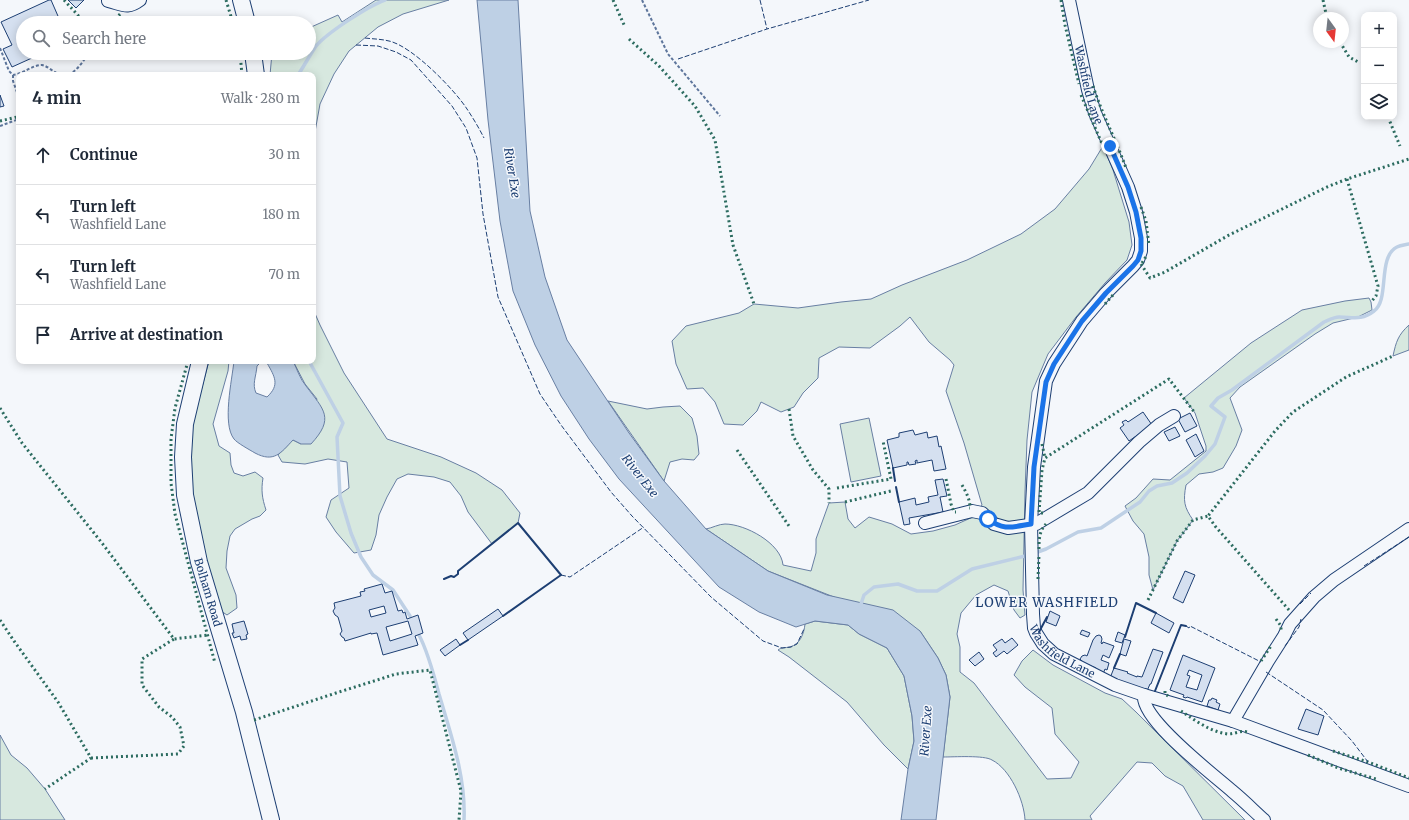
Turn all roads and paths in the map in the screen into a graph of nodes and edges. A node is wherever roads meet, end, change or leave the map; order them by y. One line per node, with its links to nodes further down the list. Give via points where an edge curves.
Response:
1 (140, 0): 5 (street, via 126,7)
2 (241, 0): 6 (main road)
3 (642, 0): 17 (path, via 668,54)
4 (1069, 0): 23 (street, Washfield Lane, via 1088,90 1095,113 1128,187 1136,212 1141,251 1133,266 1082,321 1046,382 1034,467)
5 (108, 1)
6 (245, 16)
7 (0, 48): 15 (path)
8 (83, 60): 12 (path)
9 (254, 60): 13 (main road)
10 (23, 72): 11 (path, via 44,65)
11 (55, 72)
12 (73, 72)
13 (256, 72)
14 (16, 74): 15 (path)
15 (13, 75): 16 (path)
16 (16, 90)
17 (720, 116)
18 (16, 120): 19 (path)
19 (0, 126)
20 (199, 364): 28 (main road, Bolham Road, via 185,424 185,495 199,562 244,712)
21 (1174, 416): 23 (street, via 1139,442 1088,493 1036,524)
22 (925, 523): 23 (street, via 972,511 982,513 994,524 1008,528)
23 (1031, 524): 25 (street, Washfield Lane, via 1034,628 1043,644 1054,654 1084,670)
24 (1409, 529): 26 (street, via 1334,580 1296,617)
25 (1144, 695): 26 (street, Washfield Lane); 29 (street, via 1144,702 1150,714 1174,741)
26 (1233, 721): 27 (street, Washfield Lane)
27 (1409, 786)
28 (272, 820)
29 (1264, 820)

